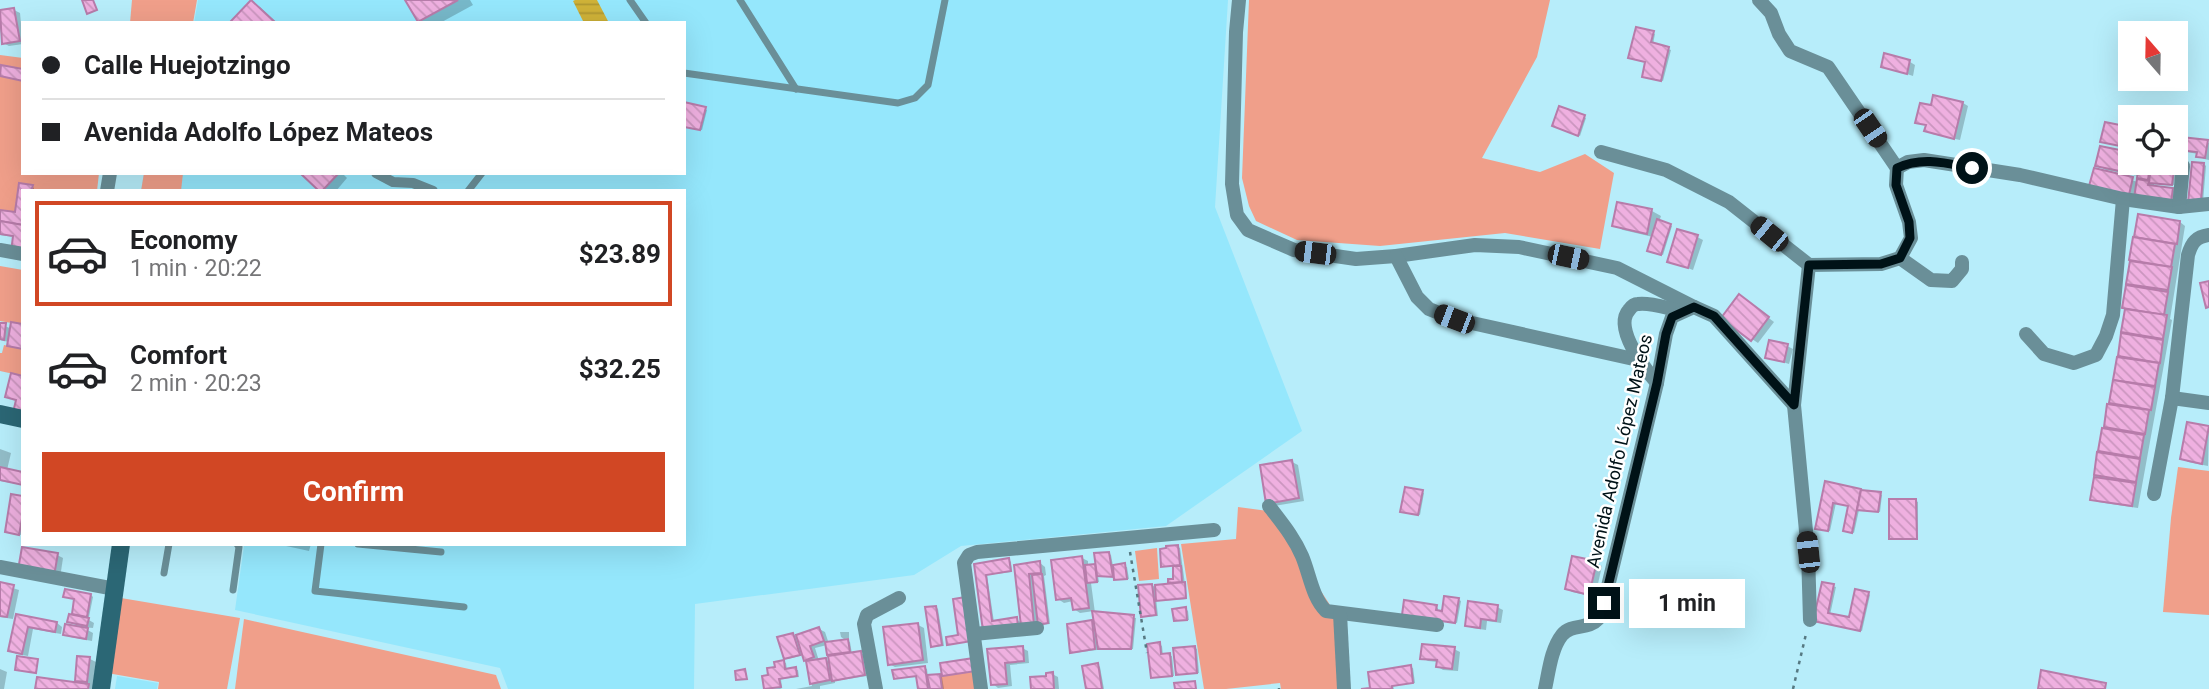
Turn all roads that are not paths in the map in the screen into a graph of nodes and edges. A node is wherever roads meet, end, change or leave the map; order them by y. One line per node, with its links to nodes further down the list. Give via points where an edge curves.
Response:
1 (630, 0): 6 (lane)
2 (740, 0): 8 (lane)
3 (945, 0): 8 (lane, via 928,85 915,98 898,103)
4 (1238, 0): 23 (street, via 1232,184 1237,215 1248,230 1294,250 1356,258)
5 (1759, 0): 10 (street, via 1771,13 1790,51 1828,67)
6 (645, 21)
7 (686, 73): 8 (lane)
8 (796, 89)
9 (1601, 152): 26 (street, via 1665,170 1729,202)
10 (1897, 168): 17 (street, via 1924,160); 24 (street, via 1896,185 1910,238)
11 (379, 175): 14 (street)
12 (480, 175): 16 (lane)
13 (2182, 175): 19 (street)
14 (393, 186): 15 (street, via 412,183)
15 (428, 189)
16 (470, 189)
17 (2123, 199): 19 (street); 28 (street, via 2113,315 2096,355 2074,363 2044,354)
18 (2209, 204): 19 (street)
19 (2179, 206)
20 (2209, 234): 31 (street, via 2198,236 2188,254)
21 (0, 250): 22 (street)
22 (21, 254)
23 (1396, 256): 27 (street, via 1475,246 1519,247 1617,268); 29 (street, via 1417,297 1429,309 1454,319)
24 (1900, 258): 25 (street, via 1931,280 1952,281); 26 (street, via 1881,264)
25 (1962, 262)
26 (1809, 265): 33 (street)
27 (1688, 309): 29 (street, via 1630,307 1625,331); 30 (street, Avenida Adolfo López Mateos, via 1672,317); 33 (street, via 1714,316)
28 (2026, 334)
29 (1638, 360): 30 (street)
30 (1657, 383): 60 (street, Avenida Adolfo López Mateos, via 1604,603 1598,619 1563,634)
31 (2172, 398): 32 (street); 36 (street)
32 (2209, 403)
33 (1794, 405): 52 (street)
34 (0, 414): 35 (main road)
35 (21, 419)
36 (2154, 494)
37 (1269, 506): 51 (street, via 1292,536 1319,603 1326,611)
38 (1214, 530): 55 (street, via 969,555 964,563)
39 (121, 546): 47 (main road)
40 (169, 546): 46 (lane)
41 (238, 546): 48 (lane)
42 (321, 546): 50 (lane, via 315,591)
43 (379, 546): 44 (lane)
44 (441, 552)
45 (0, 567): 47 (street)
46 (164, 573)
47 (114, 589): 56 (main road)
48 (233, 590)
49 (899, 598): 57 (street, via 867,615 864,624)
50 (464, 607)
51 (1340, 614): 53 (street); 59 (street)
52 (1810, 620)
53 (1437, 625)
54 (1037, 628): 55 (street)
55 (974, 634): 58 (street)
56 (101, 689)
57 (876, 689)
58 (981, 689)
59 (1344, 689)
60 (1545, 689)

